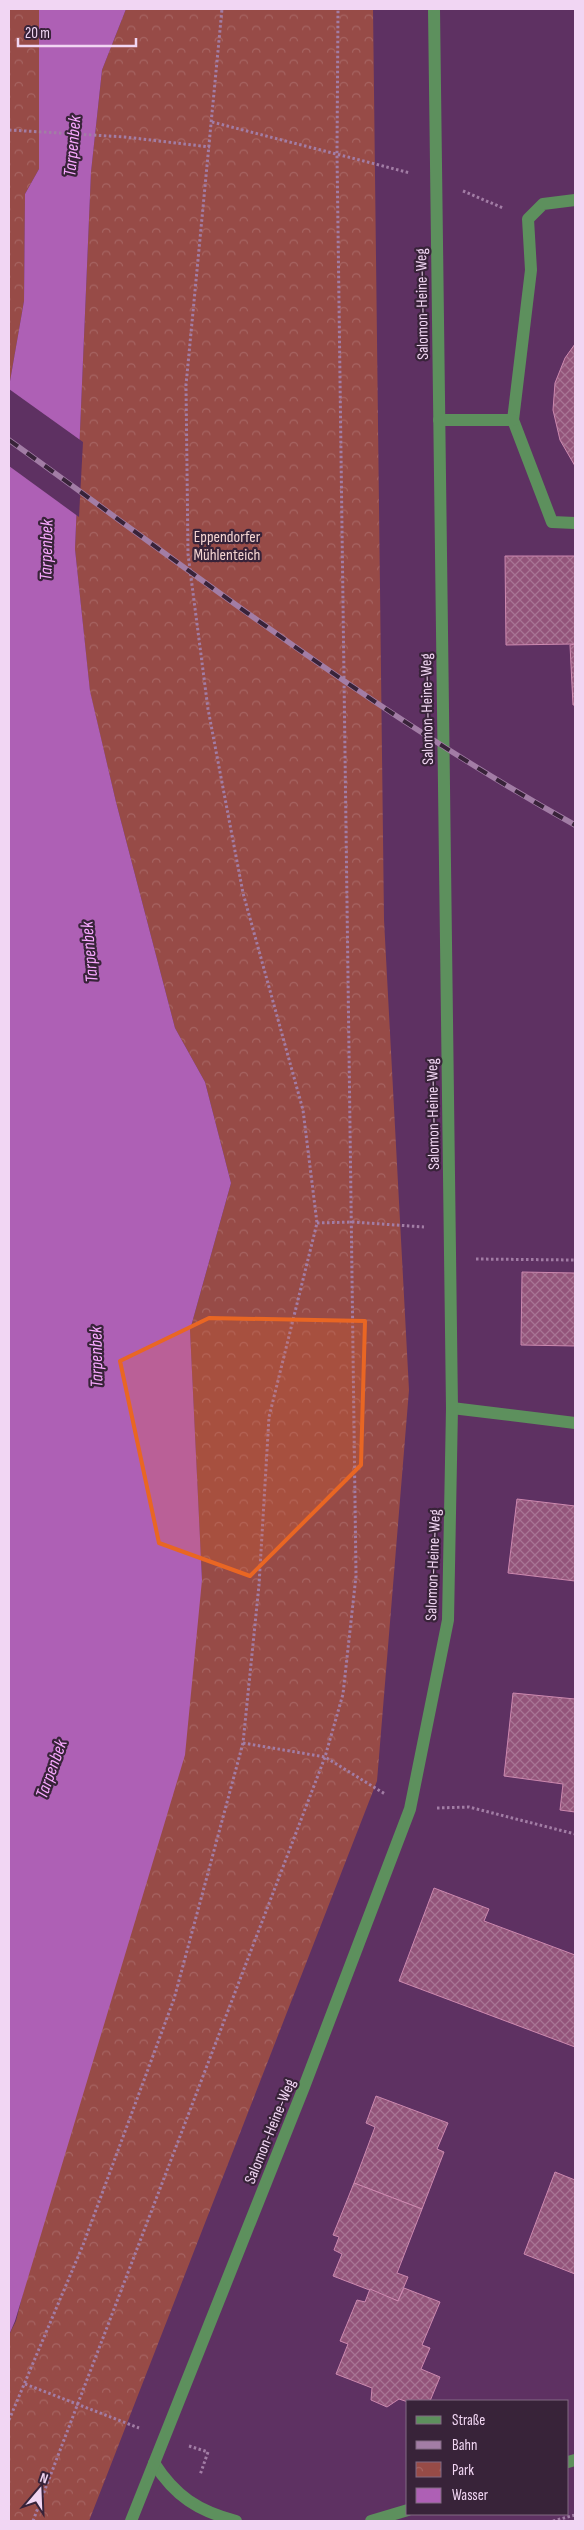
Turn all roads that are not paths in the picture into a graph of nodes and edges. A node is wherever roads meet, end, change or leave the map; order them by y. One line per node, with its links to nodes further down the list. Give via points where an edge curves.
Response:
1 (434, 9): 3 (street, Salomon-Heine-Weg)
2 (575, 200): 4 (street, via 542,204 528,219 531,270)
3 (439, 420): 4 (street); 6 (street, Salomon-Heine-Weg)
4 (513, 420): 5 (street, via 552,522)
5 (575, 523)
6 (452, 1408): 7 (street); 8 (street, Salomon-Heine-Weg, via 448,1620 410,1809 304,2087)
7 (575, 1423)
8 (154, 2463): 10 (street, Salomon-Heine-Weg); 11 (street, via 170,2487 189,2503)
9 (406, 2511): 12 (street)
10 (131, 2521)
11 (236, 2521)
12 (371, 2521)

